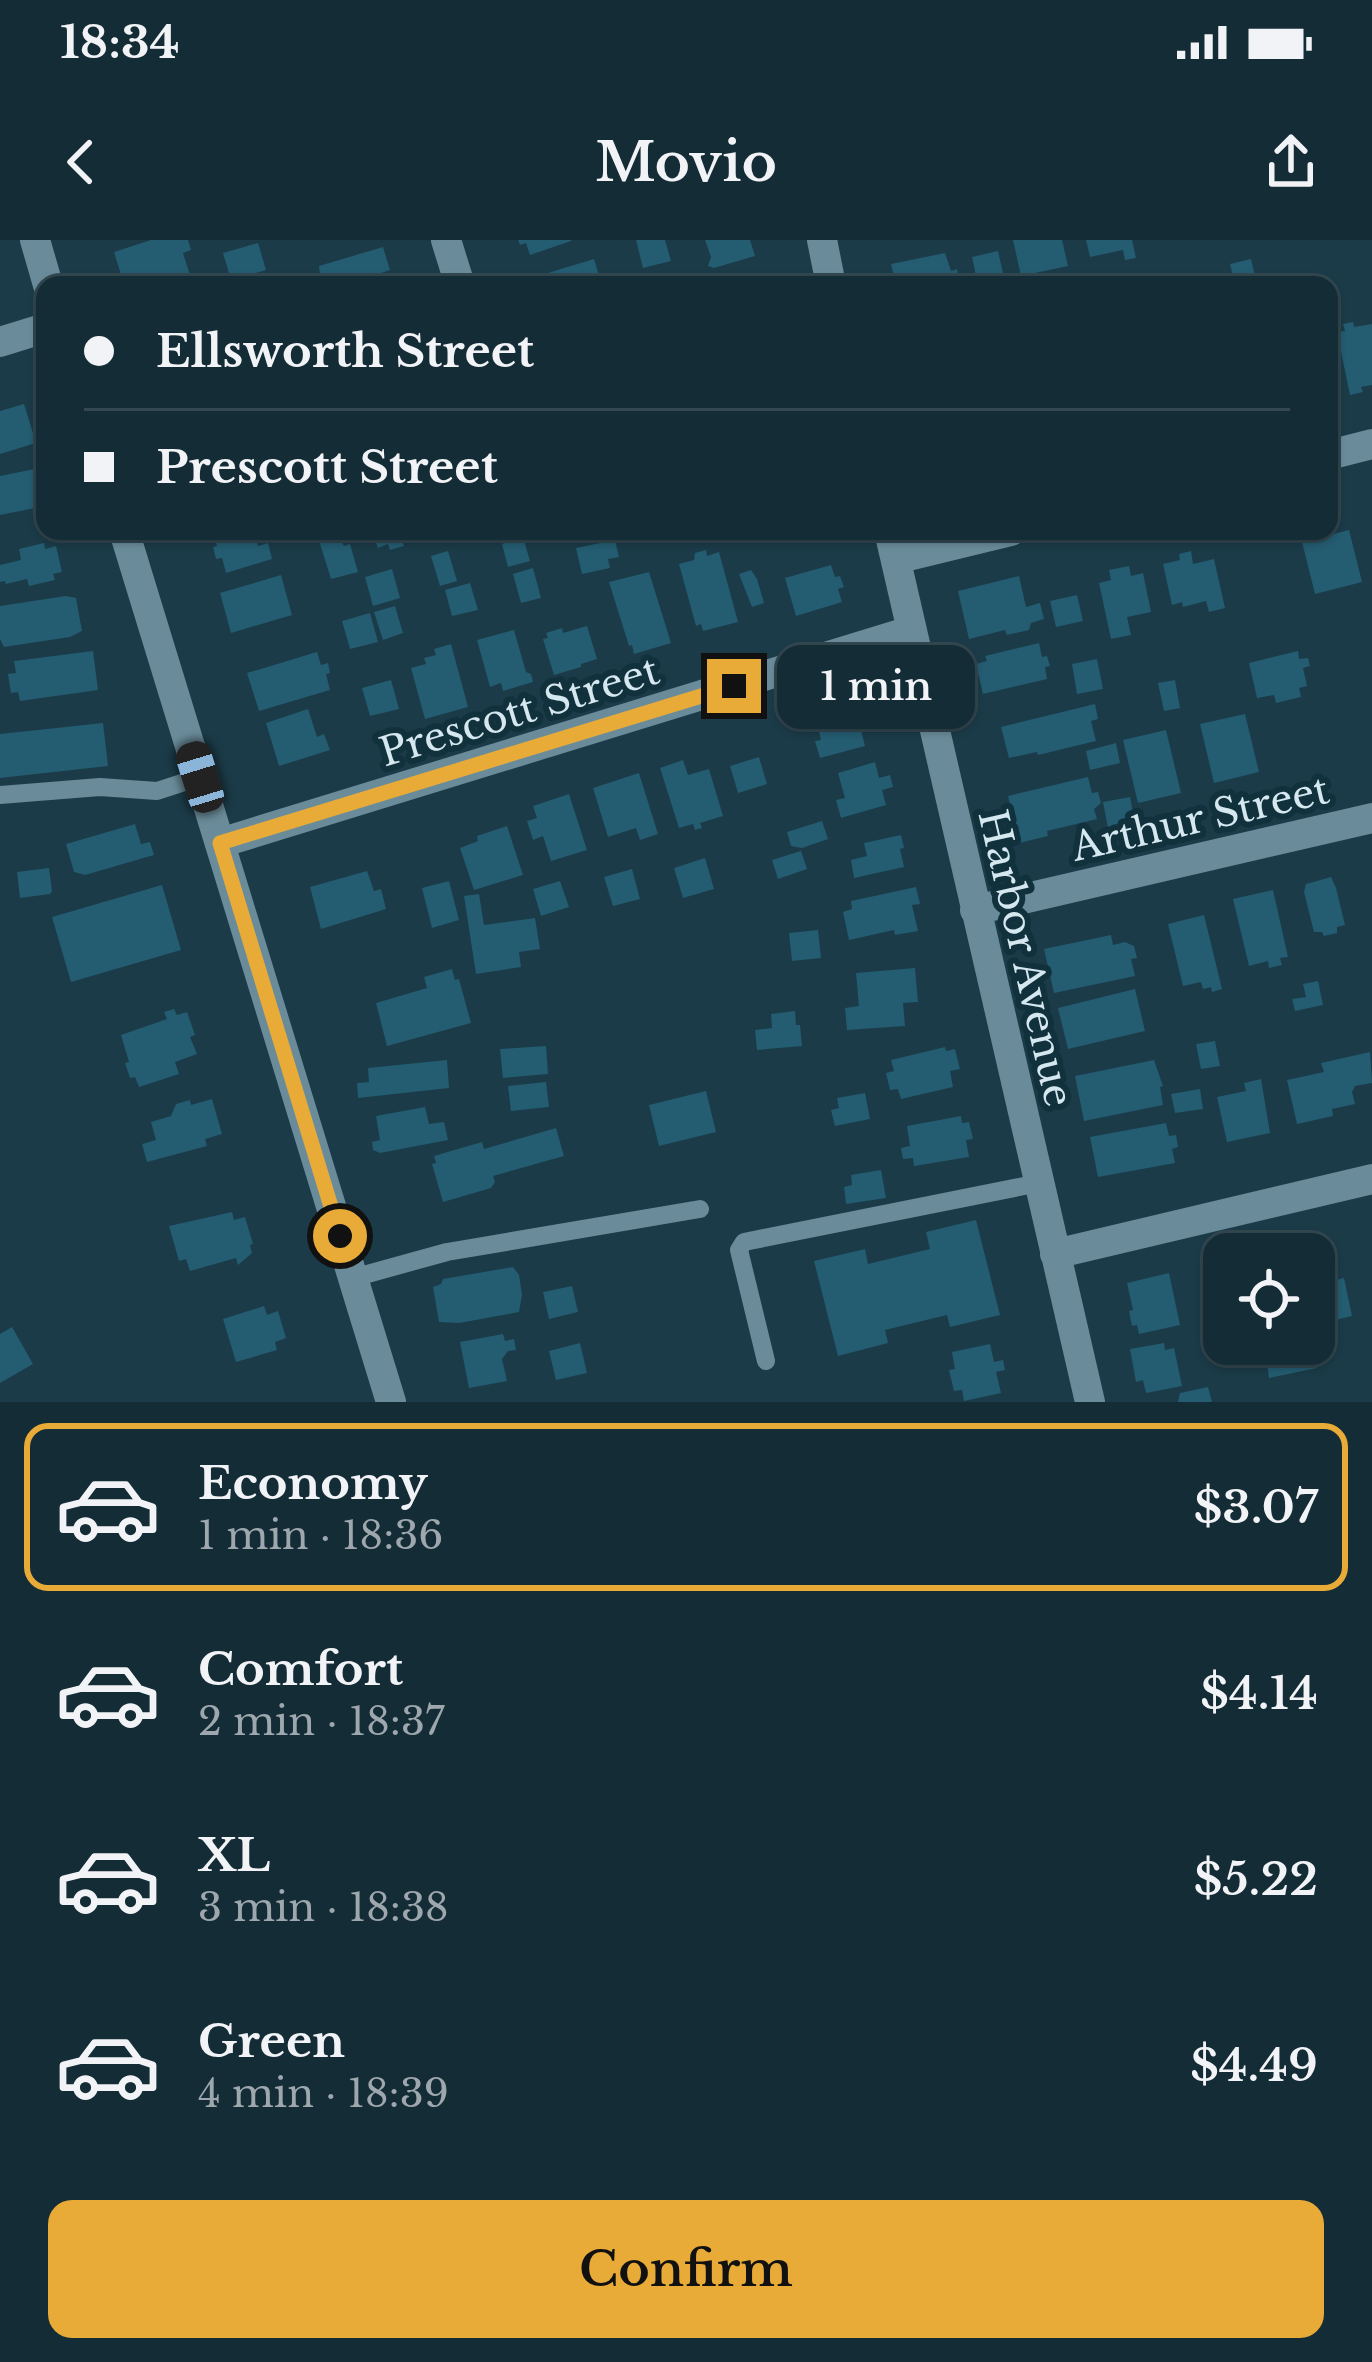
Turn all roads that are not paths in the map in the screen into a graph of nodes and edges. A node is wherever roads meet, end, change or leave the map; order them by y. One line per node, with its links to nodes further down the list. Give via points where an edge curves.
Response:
1 (35, 240): 4 (street)
2 (446, 240): 5 (street)
3 (822, 240): 6 (street)
4 (46, 276)
5 (457, 276)
6 (828, 276)
7 (36, 331): 8 (street)
8 (0, 342)
9 (1372, 444): 10 (street)
10 (1338, 452)
11 (127, 540): 15 (street)
12 (934, 540): 13 (street)
13 (892, 545): 14 (street, Harbor Avenue)
14 (910, 632): 18 (street, Prescott Street); 19 (street, Harbor Avenue)
15 (200, 777): 16 (lane, via 157,791); 18 (street)
16 (0, 795)
17 (1372, 818): 19 (street, Arthur Street)
18 (220, 843): 24 (street)
19 (975, 910): 21 (street, Harbor Avenue)
20 (1372, 1179): 23 (street)
21 (1039, 1183): 23 (street, Harbor Avenue); 25 (lane, via 745,1242 740,1250)
22 (700, 1209): 24 (lane, via 447,1252)
23 (1055, 1254): 27 (street, Harbor Avenue)
24 (353, 1278): 26 (street)
25 (766, 1361)
26 (391, 1402)
27 (1090, 1402)

